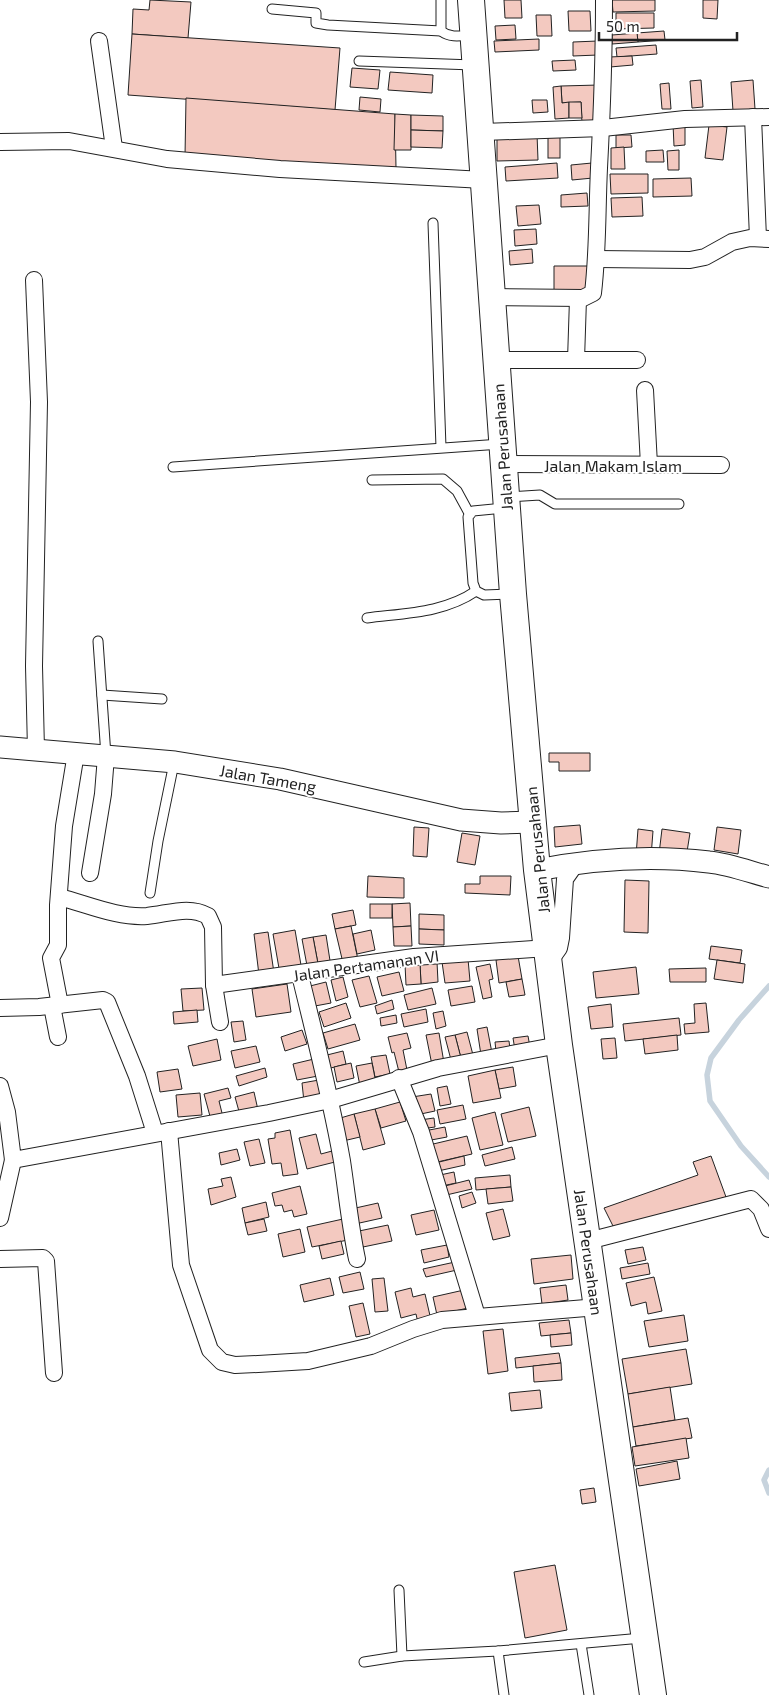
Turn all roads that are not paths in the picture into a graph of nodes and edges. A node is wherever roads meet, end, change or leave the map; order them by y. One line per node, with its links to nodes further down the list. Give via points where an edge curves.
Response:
1 (441, 0): 5 (lane)
2 (471, 0): 6 (main road, Jalan Perusahaan)
3 (604, 0): 11 (street)
4 (272, 9): 5 (lane, via 316,13 316,23 328,25)
5 (441, 31): 6 (lane, via 446,35)
6 (474, 35): 9 (main road, Jalan Perusahaan)
7 (100, 41): 14 (street)
8 (360, 61): 9 (lane)
9 (476, 65): 12 (main road, Jalan Perusahaan)
10 (761, 117): 11 (street, via 685,119); 17 (street)
11 (602, 128): 12 (street); 18 (street)
12 (482, 132): 15 (main road, Jalan Perusahaan)
13 (0, 142): 14 (street, via 69,141)
14 (114, 148): 15 (street, via 167,159)
15 (484, 180): 20 (main road, Jalan Perusahaan)
16 (433, 222): 26 (lane)
17 (763, 239): 18 (street, via 732,242 690,260)
18 (597, 259): 21 (street, via 593,293)
19 (34, 280): 42 (street, via 39,402 34,666)
20 (494, 297): 21 (street); 22 (main road, Jalan Perusahaan)
21 (578, 299): 23 (street)
22 (496, 360): 23 (street); 27 (main road, Jalan Perusahaan)
23 (576, 360): 24 (street)
24 (637, 360)
25 (645, 390): 28 (street)
26 (441, 447): 27 (lane); 30 (lane)
27 (504, 454): 28 (street, Jalan Makam Islam); 32 (main road, Jalan Perusahaan)
28 (650, 465): 29 (street, Jalan Makam Islam)
29 (722, 465)
30 (173, 467)
31 (372, 480): 34 (lane, via 443,479 457,491)
32 (507, 502): 33 (lane, via 540,495 555,504); 34 (lane); 36 (main road, Jalan Perusahaan)
33 (679, 504)
34 (469, 513): 35 (lane)
35 (476, 591): 36 (lane, via 484,595); 37 (lane, via 440,608)
36 (513, 594): 46 (main road, Jalan Perusahaan)
37 (367, 618)
38 (98, 641): 39 (lane)
39 (102, 695): 40 (lane); 44 (lane)
40 (162, 699)
41 (0, 746): 42 (street, Jalan Tameng)
42 (36, 750): 43 (street, Jalan Tameng)
43 (76, 753): 44 (street, Jalan Tameng); 52 (street, via 64,826)
44 (106, 756): 45 (street, Jalan Tameng); 49 (street)
45 (174, 762): 46 (street, Jalan Tameng, via 280,779 461,820); 51 (lane)
46 (533, 822): 48 (main road, Jalan Perusahaan)
47 (577, 862): 48 (street); 50 (street, via 638,859 710,862); 53 (street, via 565,879 559,948)
48 (537, 870): 53 (main road, Jalan Perusahaan)
49 (90, 873)
50 (769, 877)
51 (150, 893)
52 (58, 897): 55 (street, via 133,916 184,910 208,916 213,928); 56 (street, via 58,945 50,965)
53 (548, 955): 54 (street, Jalan Pertamanan VI, via 414,957); 60 (main road, Jalan Perusahaan)
54 (300, 975): 55 (street, Jalan Pertamanan VI); 63 (street)
55 (214, 985): 58 (street)
56 (56, 1005): 57 (street); 59 (street); 65 (street, via 107,1002)
57 (0, 1008)
58 (220, 1022)
59 (58, 1036)
60 (559, 1045): 61 (street); 70 (main road, Jalan Perusahaan)
61 (399, 1078): 63 (street); 74 (street, via 421,1132)
62 (0, 1086): 64 (street)
63 (330, 1100): 65 (street); 72 (street)
64 (4, 1112): 66 (street)
65 (162, 1132): 66 (street); 74 (street, via 181,1265 210,1350 222,1362 235,1365 308,1361 371,1346 442,1320)
66 (13, 1160): 67 (street)
67 (3, 1188): 68 (street)
68 (0, 1218)
69 (769, 1229): 70 (street, via 761,1209 746,1199)
70 (588, 1241): 73 (main road, Jalan Perusahaan)
71 (0, 1259): 75 (street, via 42,1258 46,1261)
72 (357, 1259)
73 (598, 1306): 74 (street); 77 (main road, Jalan Perusahaan)
74 (477, 1316)
75 (54, 1373)
76 (399, 1590): 80 (lane)
77 (645, 1637): 78 (lane); 84 (main road, Jalan Perusahaan)
78 (581, 1644): 79 (lane); 83 (lane)
79 (498, 1651): 80 (lane); 82 (lane)
80 (402, 1656): 81 (lane)
81 (364, 1662)
82 (504, 1695)
83 (589, 1695)
84 (653, 1695)

